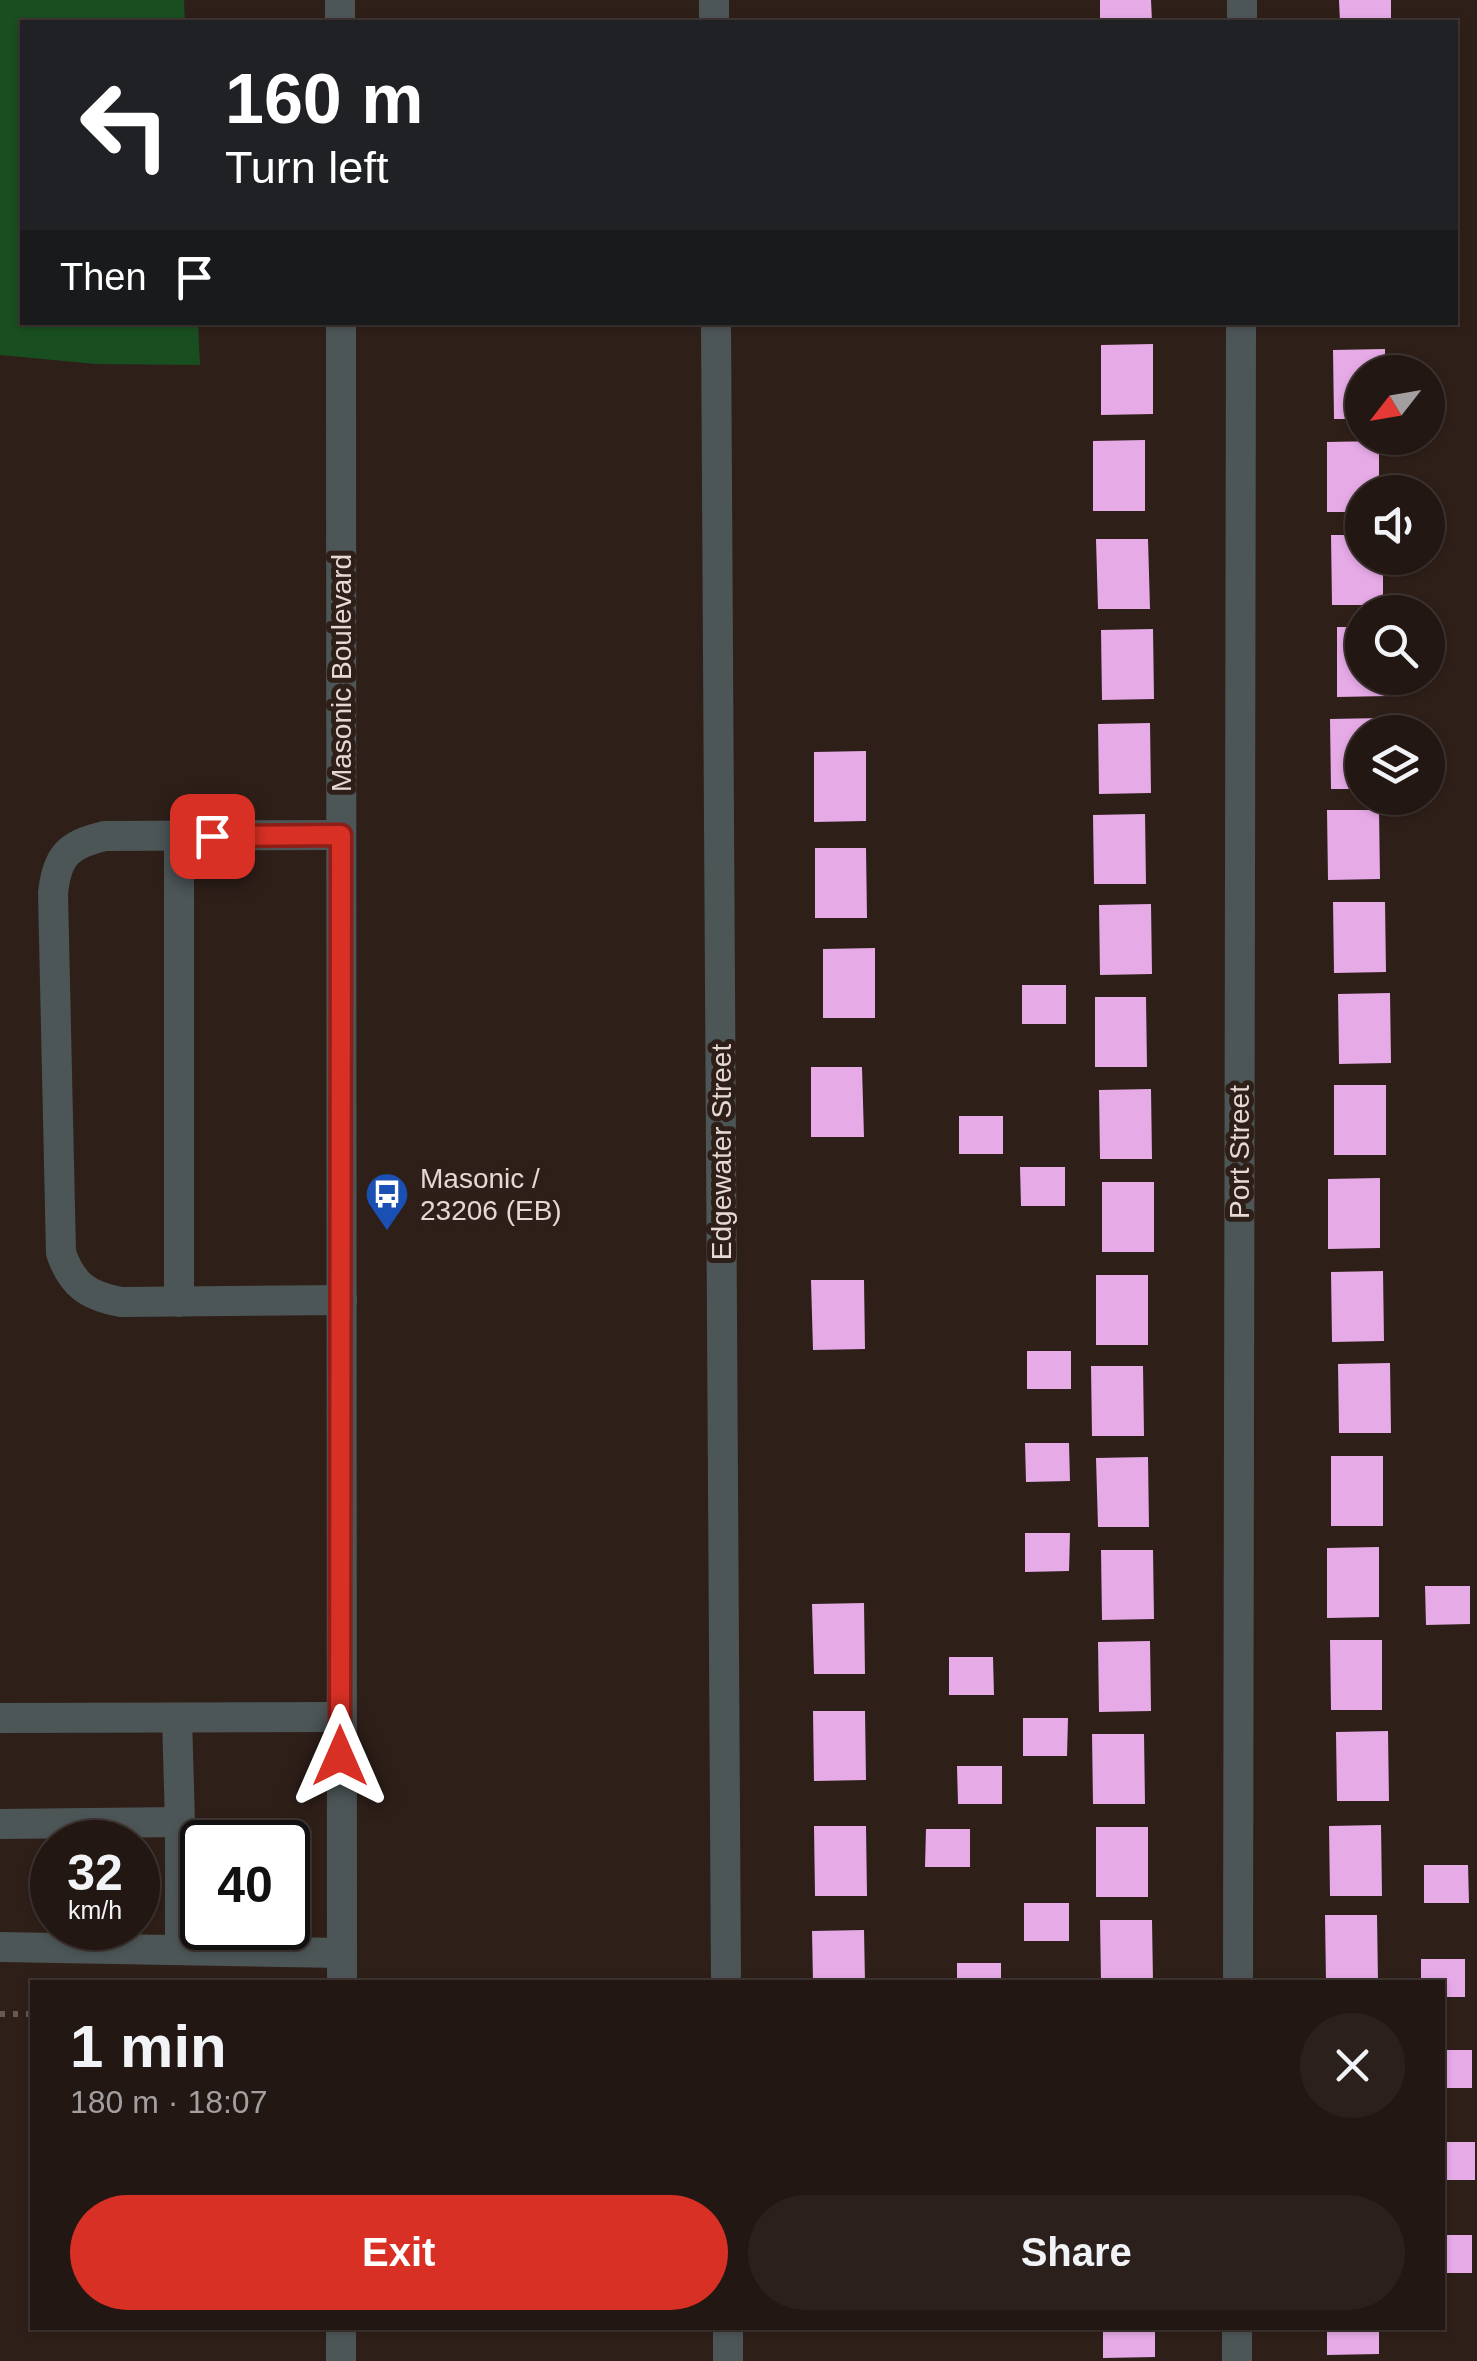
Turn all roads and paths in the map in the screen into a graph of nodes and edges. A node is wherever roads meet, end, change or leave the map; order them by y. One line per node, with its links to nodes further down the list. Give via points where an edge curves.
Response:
1 (341, 325): 4 (street, Masonic Boulevard)
2 (716, 325): 16 (street, Edgewater Street)
3 (1241, 325): 17 (street, Port Street)
4 (341, 835): 5 (street); 6 (street, Masonic Boulevard)
5 (179, 836): 7 (street); 7 (street, via 78,842 56,869 53,893 61,1253 80,1288 96,1298)
6 (342, 1300): 7 (street); 8 (street, Masonic Boulevard)
7 (178, 1302)
8 (340, 1717): 10 (street); 15 (street, Masonic Boulevard)
9 (0, 1718): 10 (street)
10 (176, 1718): 11 (street)
11 (180, 1822): 12 (street)
12 (0, 1824)
13 (0, 1947): 14 (street)
14 (180, 1950): 15 (street)
15 (342, 1968)
16 (726, 1980)
17 (1238, 1980)
18 (0, 2014): 19 (path)
19 (30, 2014)
20 (341, 2330): 23 (street)
21 (728, 2330): 24 (street)
22 (1237, 2330): 25 (street)
23 (341, 2361)
24 (728, 2361)
25 (1237, 2361)

